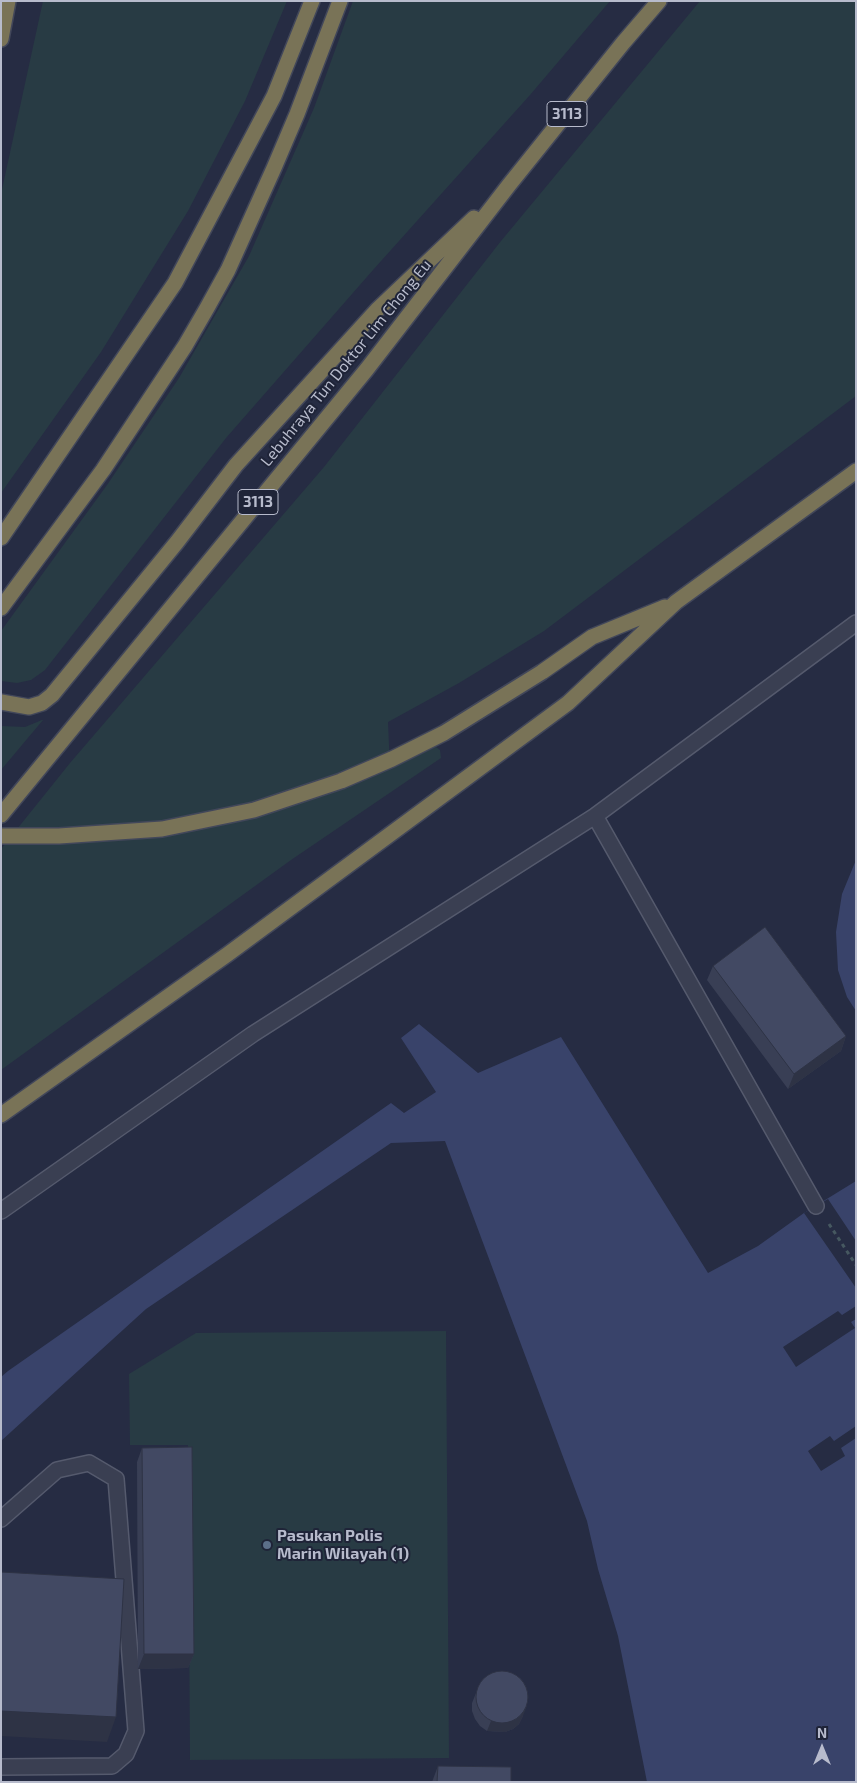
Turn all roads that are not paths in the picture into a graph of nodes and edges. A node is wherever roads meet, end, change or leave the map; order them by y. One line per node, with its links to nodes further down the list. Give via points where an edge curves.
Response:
1 (8, 1): 5 (highway)
2 (312, 1): 8 (highway, via 274,96 175,283)
3 (340, 1): 10 (highway, via 274,168 228,270 207,308 103,470)
4 (659, 1): 6 (highway, Lebuhraya Tun Doktor Lim Chong Eu / 3113)
5 (1, 39)
6 (509, 185): 12 (highway, via 377,310 236,465 52,695 29,707); 13 (highway, Lebuhraya Tun Doktor Lim Chong Eu / 3113, via 367,369)
7 (856, 471): 9 (highway)
8 (1, 538)
9 (676, 602): 15 (highway, via 592,637 444,733 341,781 254,810 162,829 59,836); 16 (highway, via 568,703 228,954)
10 (1, 608)
11 (856, 623): 14 (street)
12 (1, 702)
13 (1, 815)
14 (595, 816): 17 (street); 18 (street, via 253,1034)
15 (1, 836)
16 (1, 1115)
17 (816, 1206)
18 (1, 1211)
19 (1, 1519): 20 (street, via 57,1470 89,1463 116,1479 136,1731 126,1754 112,1766)
20 (1, 1767)

